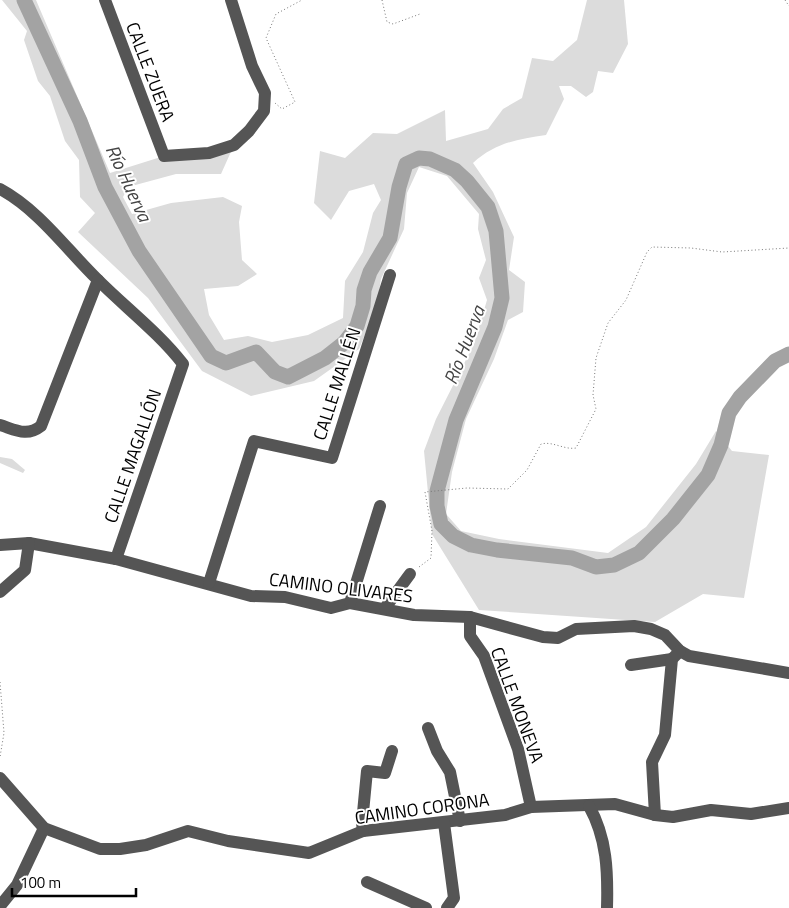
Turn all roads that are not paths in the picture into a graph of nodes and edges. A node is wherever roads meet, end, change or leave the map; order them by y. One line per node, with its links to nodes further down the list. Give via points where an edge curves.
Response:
1 (104, 0): 2 (street, CALLE ZUERA, via 164,156 209,153 234,145 249,132 264,111 265,94)
2 (230, 0)
3 (1, 192): 5 (street, via 22,202)
4 (390, 275): 12 (street, CALLE MALLÉN, via 332,458 254,441)
5 (98, 280): 6 (street, via 41,426 33,432 24,433); 10 (street, CALLE MAGALLÓN, via 172,350 182,364)
6 (0, 425)
7 (380, 506): 14 (street)
8 (29, 543): 9 (street, CAMINO OLIVARES); 10 (street, CAMINO OLIVARES); 13 (street, via 26,570)
9 (0, 545)
10 (116, 559): 12 (street, CAMINO OLIVARES)
11 (410, 574): 15 (street)
12 (209, 583): 14 (street, CAMINO OLIVARES, via 251,596 285,597 330,608)
13 (0, 592)
14 (350, 603): 15 (street, CAMINO OLIVARES)
15 (385, 608): 16 (street, CAMINO OLIVARES, via 414,615)
16 (470, 617): 17 (street, CAMINO OLIVARES, via 543,637 558,638 576,629 634,626 651,629 665,635); 24 (street, CALLE MONEVA, via 470,636 484,656 518,749)
17 (676, 655): 18 (street); 19 (street, CAMINO OLIVARES); 26 (street, via 665,735 652,762)
18 (631, 664)
19 (789, 673)
20 (428, 728): 27 (street, via 450,772)
21 (392, 751): 30 (street, via 385,773 368,771)
22 (0, 778): 29 (street)
23 (589, 806): 24 (street, CAMINO CORONA); 26 (street, CAMINO CORONA, via 615,804); 35 (street, via 605,847)
24 (532, 807): 27 (street, CAMINO CORONA, via 505,816)
25 (789, 808): 26 (street, CAMINO CORONA, via 751,814 711,810 673,817)
26 (655, 815)
27 (460, 821): 28 (street, CAMINO CORONA)
28 (444, 823): 30 (street, CAMINO CORONA); 34 (street, via 454,898)
29 (44, 828): 30 (street, CAMINO CORONA, via 100,849 146,845 188,831 228,841 309,853); 32 (street, via 17,885)
30 (363, 831)
31 (367, 882): 33 (street)
32 (0, 906)
33 (426, 908)
34 (447, 908)
35 (607, 908)

